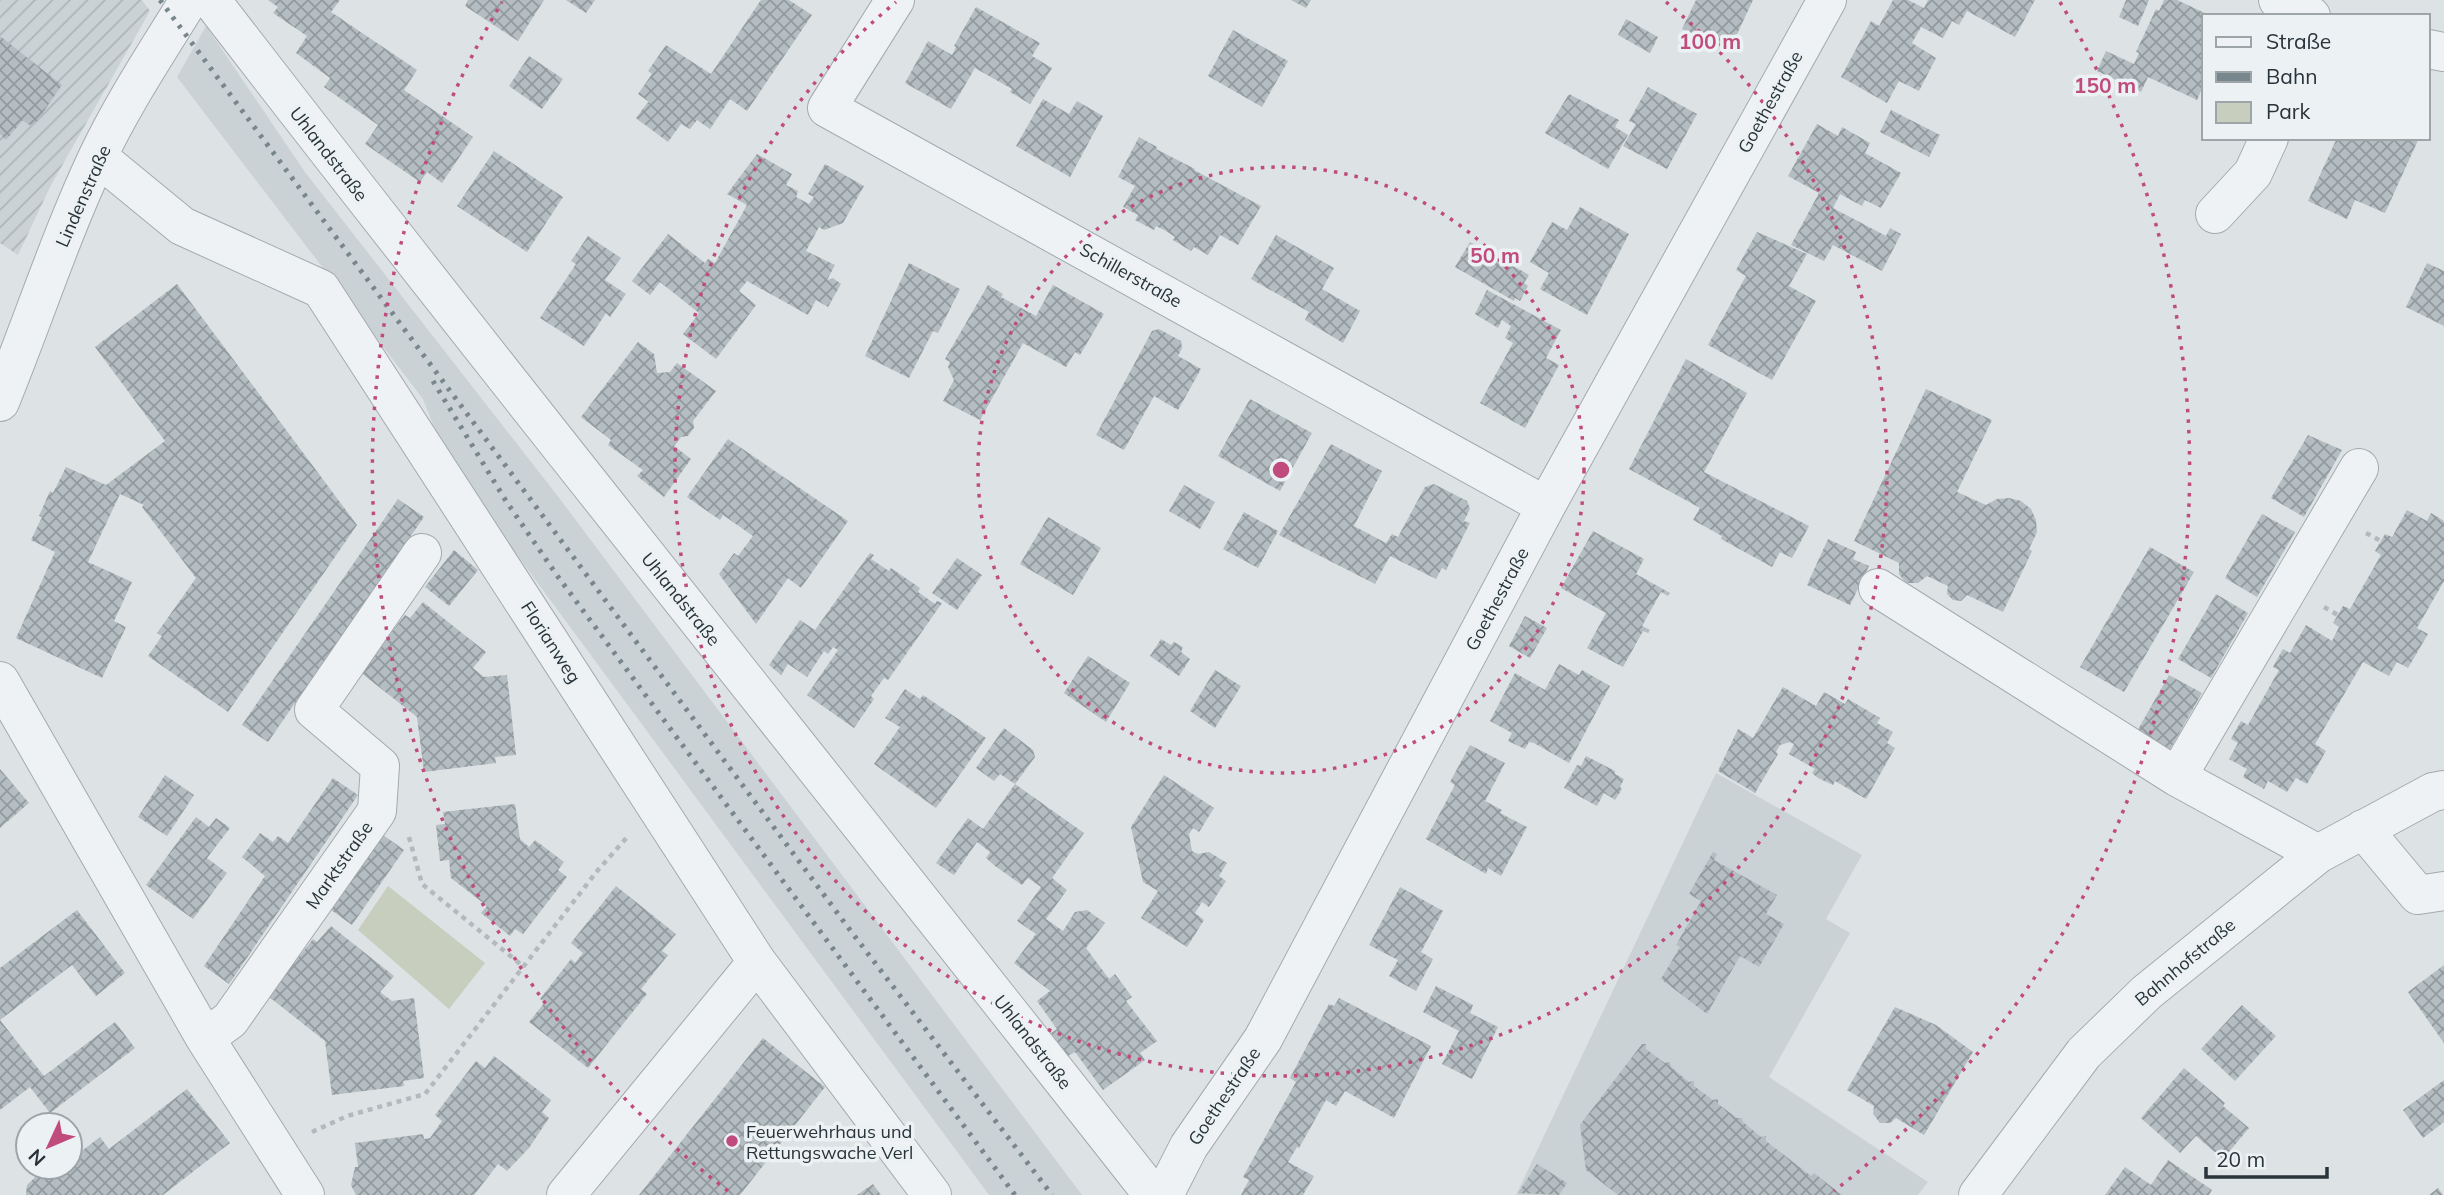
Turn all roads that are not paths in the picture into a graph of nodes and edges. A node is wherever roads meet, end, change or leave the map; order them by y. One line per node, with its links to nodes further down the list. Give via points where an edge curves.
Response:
1 (188, 0): 8 (street, Lindenstraße)
2 (211, 0): 26 (street, Uhlandstraße, via 533,415)
3 (895, 0): 12 (street, Schillerstraße, via 827,108)
4 (1827, 0): 12 (street, Goethestraße)
5 (2278, 0): 6 (street)
6 (2307, 14)
7 (2268, 140): 9 (street, via 2253,173)
8 (98, 157): 10 (street, Lindenstraße); 21 (street, Florianweg, via 182,226 321,289)
9 (2215, 214)
10 (0, 402)
11 (2359, 468): 16 (street)
12 (1546, 506): 27 (street, Goethestraße, via 1264,1038 1189,1146)
13 (422, 553): 22 (street, Marktstraße, via 314,710 380,766 377,811 230,1020)
14 (1878, 588): 16 (street)
15 (0, 681): 22 (street)
16 (2177, 777): 19 (street)
17 (2444, 790): 18 (street, Bahnhofstraße)
18 (2363, 829): 19 (street, Bahnhofstraße); 20 (street, via 2418,895)
19 (2318, 854): 28 (street, Bahnhofstraße, via 2147,992 2084,1053)
20 (2444, 891)
21 (757, 962): 24 (street); 25 (street, Florianweg)
22 (205, 1038): 23 (street)
23 (305, 1195)
24 (566, 1195)
25 (932, 1195)
26 (1153, 1195)
27 (1164, 1195)
28 (1978, 1195)

